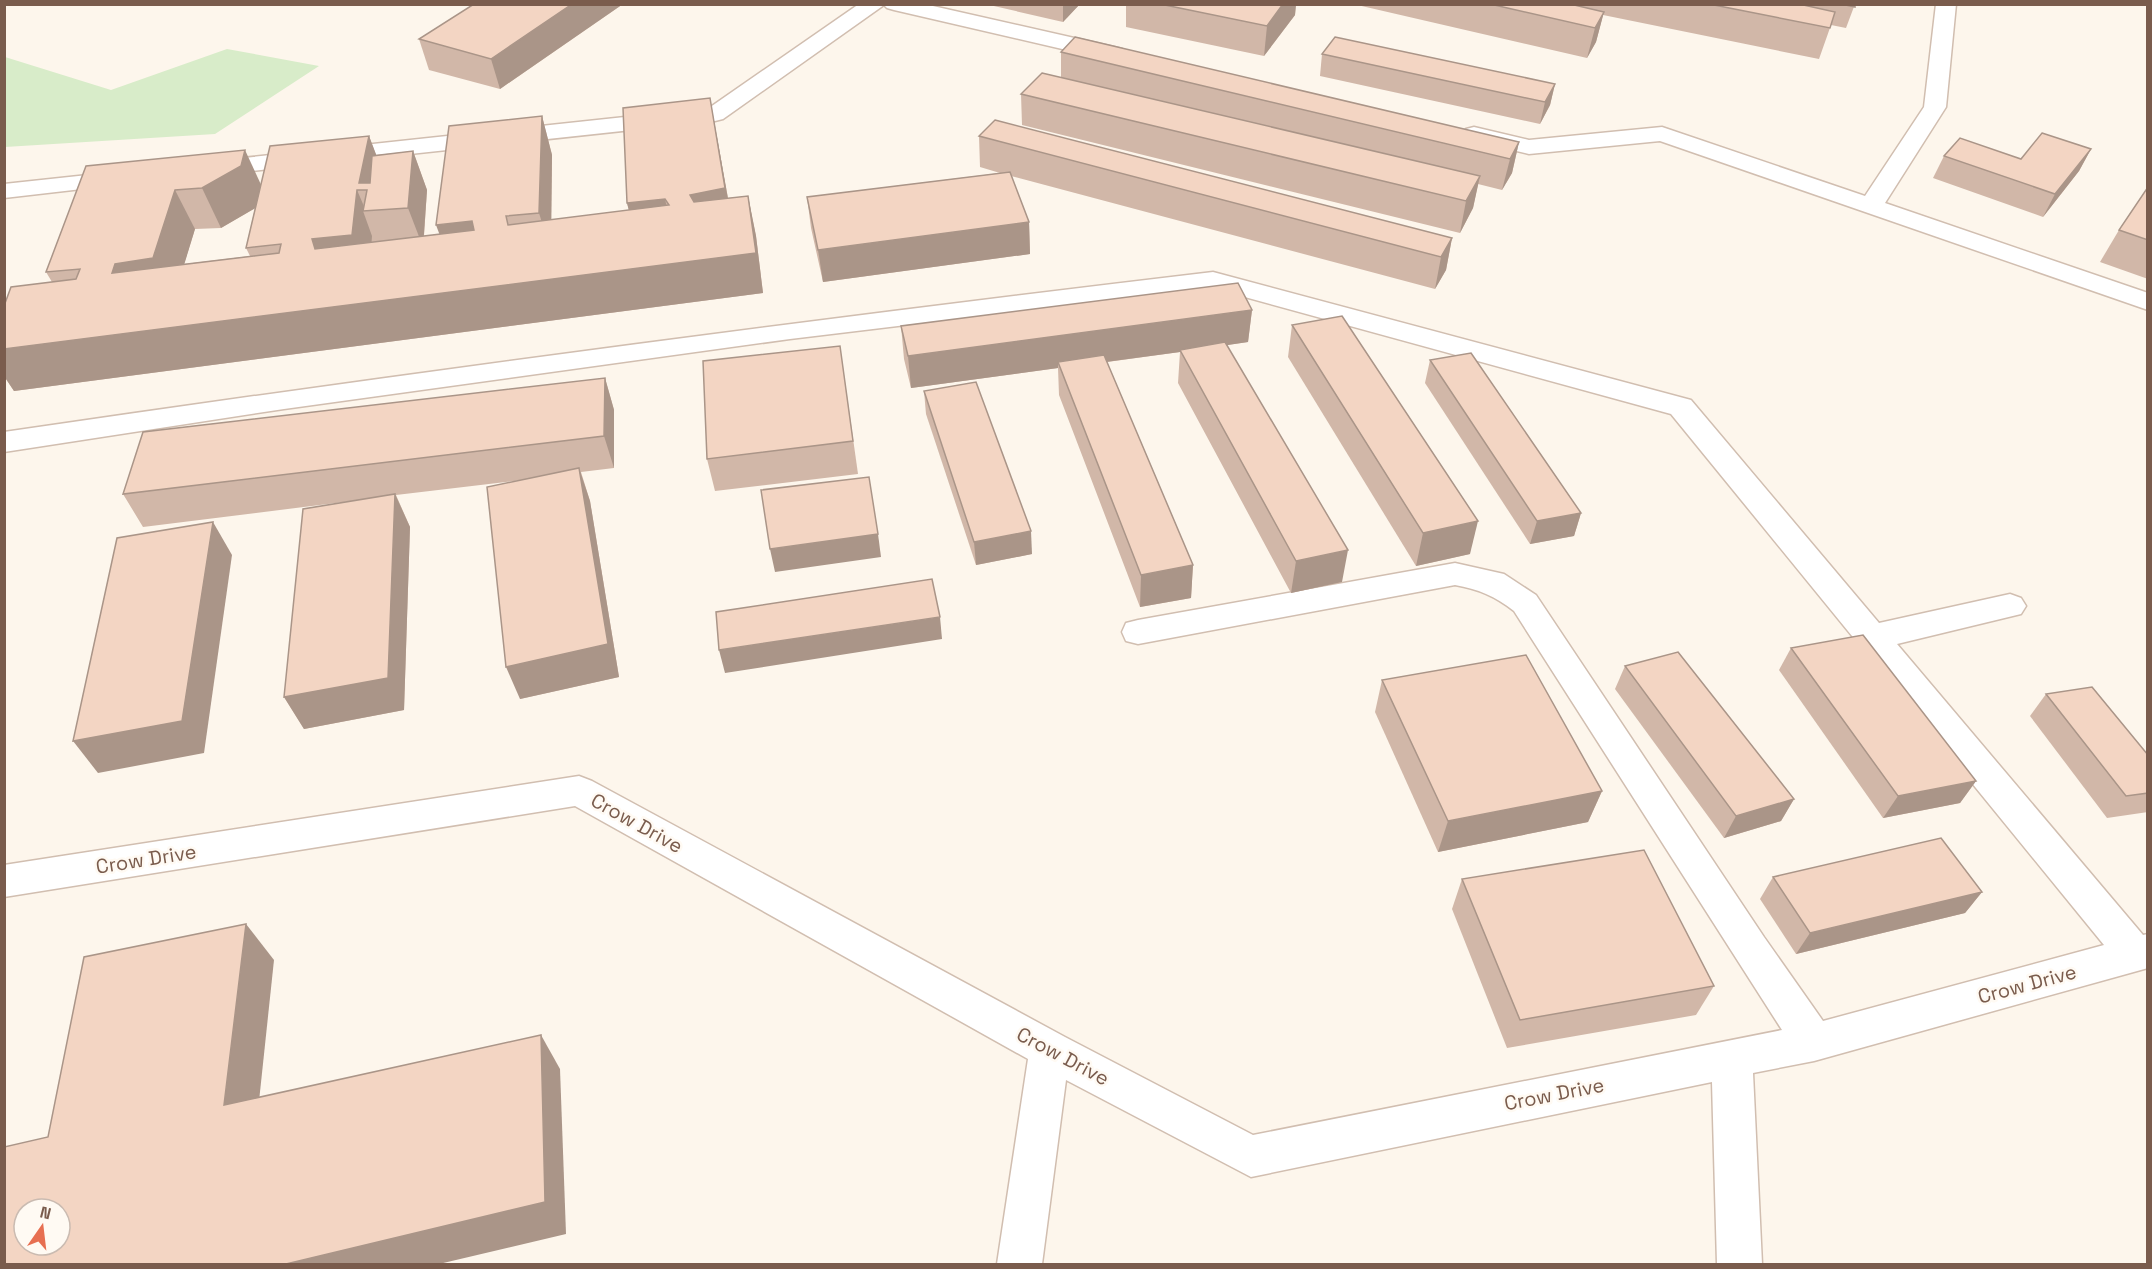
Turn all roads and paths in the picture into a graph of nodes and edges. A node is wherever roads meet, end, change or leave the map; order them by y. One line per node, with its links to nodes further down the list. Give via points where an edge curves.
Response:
1 (874, 4): 6 (lane, via 716,114)
2 (894, 4): 4 (lane)
3 (1946, 4): 9 (lane, via 1935,107)
4 (1137, 59)
5 (1448, 129): 9 (lane, via 1529,147 1662,134)
6 (182, 172)
7 (147, 176): 8 (lane)
8 (4, 191)
9 (1871, 206): 10 (lane)
10 (2148, 302)
11 (4, 442): 14 (lane, via 778,333 1213,280 1682,407)
12 (2010, 606): 14 (lane)
13 (1138, 632): 17 (lane, via 1455,574 1492,581 1512,592 1525,603)
14 (1872, 637): 16 (lane)
15 (4, 881): 18 (lane, Crow Drive, via 579,791)
16 (2141, 953): 17 (lane, Crow Drive)
17 (1815, 1042): 19 (lane, Crow Drive)
18 (1050, 1050): 19 (lane, Crow Drive, via 1251,1156); 20 (lane)
19 (1732, 1058): 21 (lane)
20 (1019, 1264)
21 (1740, 1264)

